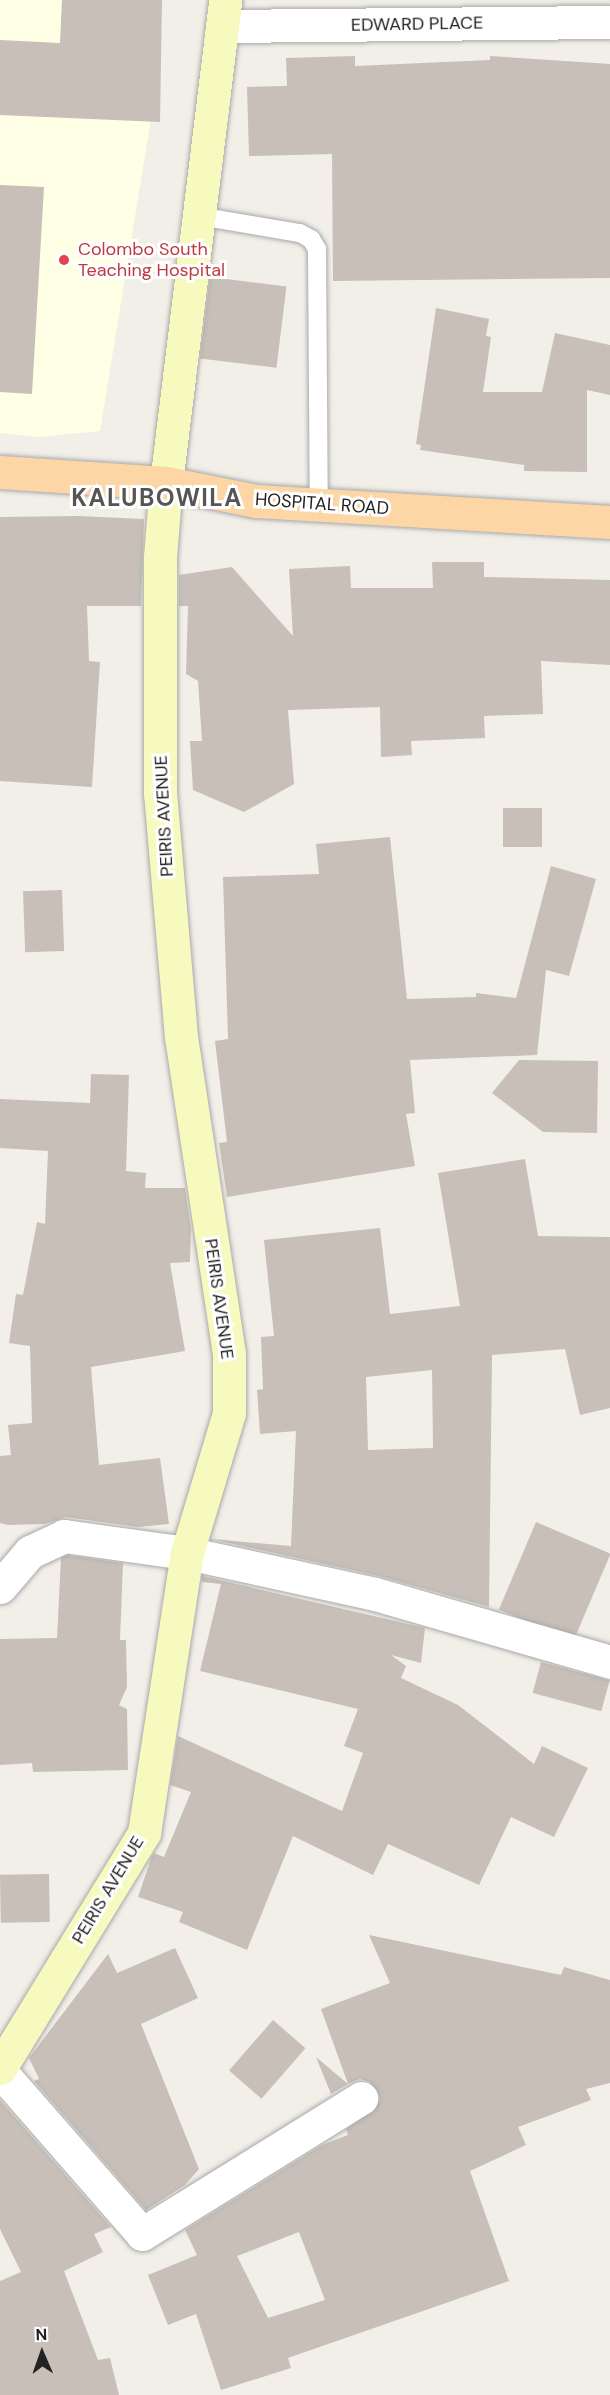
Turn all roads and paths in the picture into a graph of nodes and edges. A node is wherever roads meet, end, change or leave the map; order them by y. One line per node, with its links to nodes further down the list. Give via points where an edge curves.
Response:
1 (224, 13): 2 (street, EDWARD PLACE); 3 (street, PEIRIS AVENUE)
2 (610, 22)
3 (199, 216): 5 (street, PEIRIS AVENUE); 6 (lane, via 300,233 311,239 317,249)
4 (0, 472): 5 (main road, HOSPITAL ROAD)
5 (166, 483): 6 (main road, HOSPITAL ROAD, via 256,501); 8 (street, PEIRIS AVENUE, via 160,557 160,794 181,1037 229,1366 230,1413)
6 (319, 504): 7 (main road, HOSPITAL ROAD)
7 (610, 522)
8 (187, 1552): 9 (street, via 64,1536 30,1552); 10 (street, via 375,1594); 11 (street, PEIRIS AVENUE, via 144,1833)
9 (0, 1587)
10 (610, 1662)
11 (0, 2069): 12 (street, via 142,2234)
12 (361, 2098)

